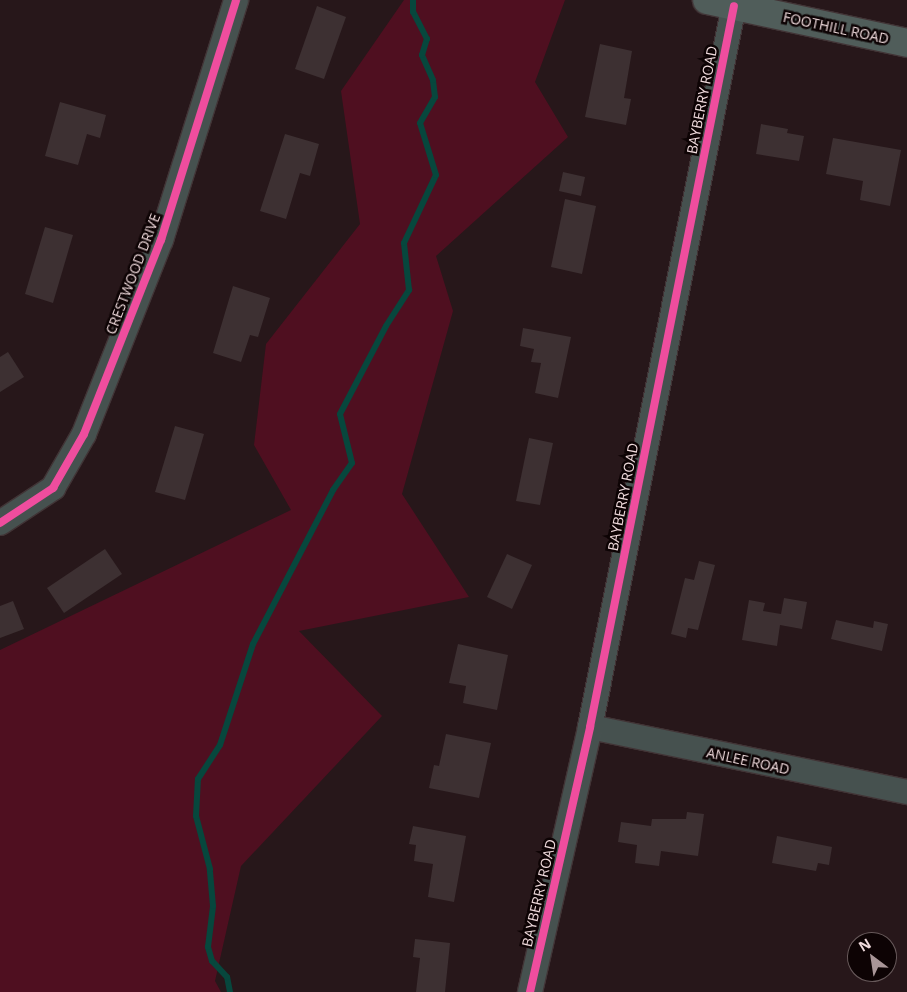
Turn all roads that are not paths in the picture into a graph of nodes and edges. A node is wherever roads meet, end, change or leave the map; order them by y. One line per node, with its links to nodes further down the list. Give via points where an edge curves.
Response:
1 (236, 0): 5 (street, CRESTWOOD DRIVE, via 161,240 84,434 54,488)
2 (706, 0): 3 (street, FOOTHILL ROAD)
3 (734, 6): 4 (street, FOOTHILL ROAD); 6 (street, BAYBERRY ROAD)
4 (907, 42)
5 (0, 523)
6 (590, 727): 7 (street, ANLEE ROAD); 8 (street, BAYBERRY ROAD)
7 (907, 792)
8 (530, 992)

